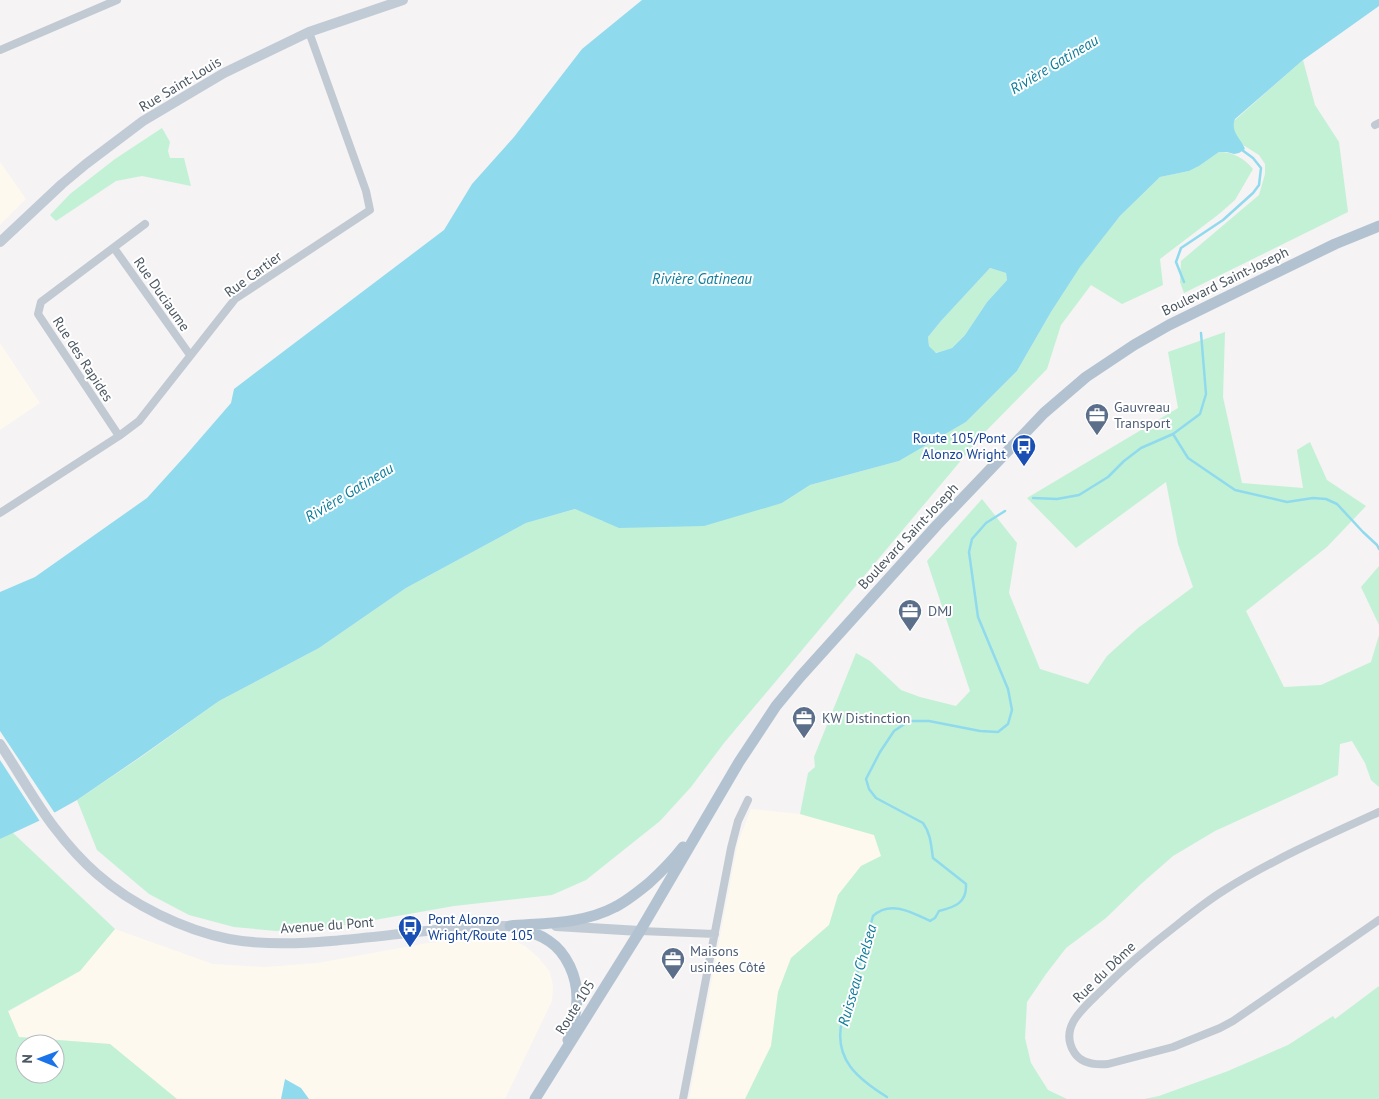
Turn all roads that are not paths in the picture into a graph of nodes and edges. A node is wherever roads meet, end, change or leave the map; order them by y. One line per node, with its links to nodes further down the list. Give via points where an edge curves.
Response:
1 (117, 0): 4 (street)
2 (403, 0): 3 (main road, Rue Saint-Louis)
3 (309, 32): 7 (main road, Rue Saint-Louis, via 224,73 144,121 62,184); 9 (street, Rue Cartier, via 370,210 235,299)
4 (0, 50)
5 (145, 224): 8 (street, Rue des Rapides)
6 (1379, 226): 13 (main road, Boulevard Saint-Joseph, via 1169,325 1134,344 1073,388 937,525 800,677 776,706)
7 (0, 242)
8 (114, 248): 9 (street, Rue Duciaume); 10 (street, Rue des Rapides, via 41,302 38,314)
9 (190, 355): 10 (street, Rue Cartier, via 138,421)
10 (119, 436): 11 (street, Rue Cartier)
11 (0, 513)
12 (0, 744): 17 (main road, Avenue du Pont, via 54,827 99,876 135,901 204,933 265,943 297,943)
13 (739, 762): 17 (main road, via 680,851 660,873 626,901 598,915 581,919); 18 (main road, Boulevard Saint-Joseph)
14 (748, 800): 19 (street, via 738,821)
15 (1379, 812): 16 (street, Rue du Dôme, via 1241,880 1144,951 1073,1021 1070,1037 1074,1052 1086,1062 1108,1064 1173,1047 1206,1034 1233,1021)
16 (1379, 920)
17 (510, 926): 18 (main road, Avenue du Pont); 20 (main road, via 550,941 567,962 577,1000)
18 (640, 931): 19 (street); 20 (main road, Route 105)
19 (715, 934): 22 (street)
20 (565, 1051): 21 (main road, Route 105)
21 (535, 1099)
22 (683, 1099)

